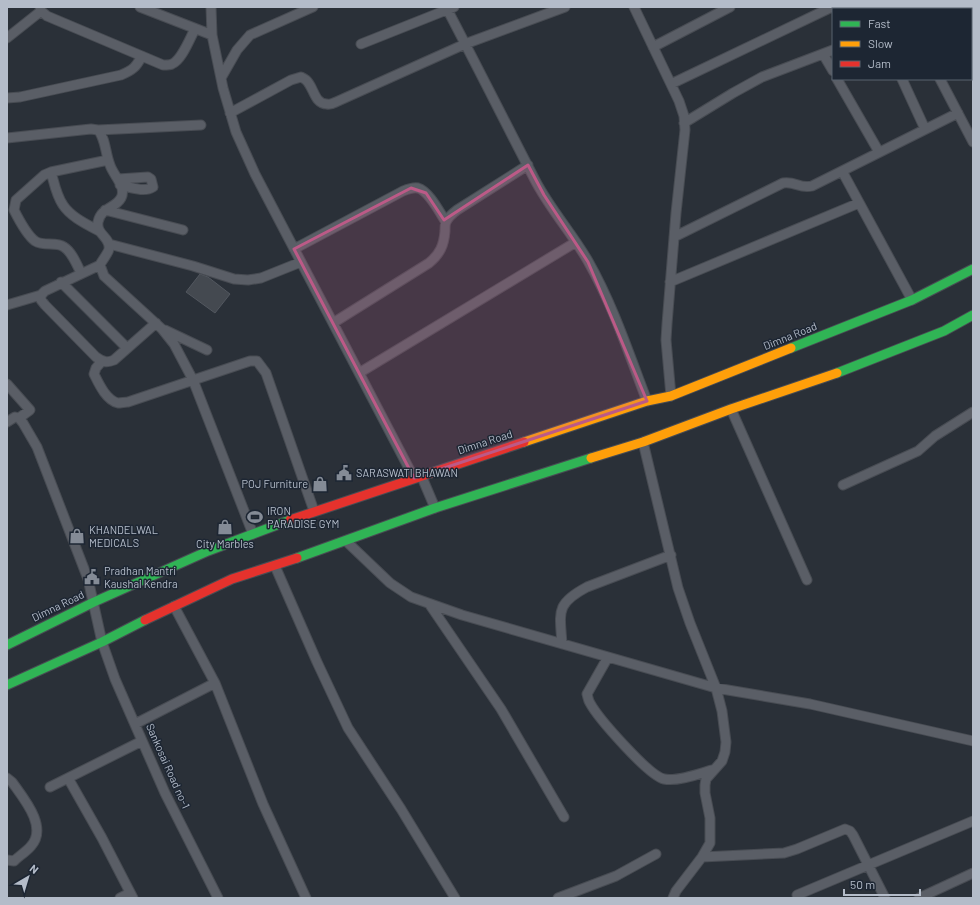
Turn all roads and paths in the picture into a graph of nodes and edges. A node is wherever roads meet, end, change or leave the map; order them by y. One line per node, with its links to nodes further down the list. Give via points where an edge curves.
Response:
1 (140, 7): 10 (street)
2 (211, 7): 11 (street)
3 (313, 7): 20 (street, via 250,35 237,50)
4 (565, 7): 14 (street)
5 (634, 7): 15 (street)
6 (730, 7): 15 (street)
7 (832, 7): 24 (street)
8 (449, 8): 13 (street); 14 (street)
9 (41, 9): 12 (street); 18 (street, via 47,16)
10 (195, 29): 11 (street); 18 (street, via 183,53 172,65 163,65)
11 (212, 35): 20 (street)
12 (7, 38)
13 (361, 44)
14 (465, 44): 26 (street, via 327,105 321,102 307,80 301,77); 36 (street)
15 (653, 47): 24 (street)
16 (832, 50): 17 (street)
17 (823, 54): 19 (street); 28 (street, via 762,77)
18 (142, 56): 25 (street, via 131,71 121,75)
19 (832, 69)
20 (221, 78): 26 (street)
21 (838, 80): 34 (street)
22 (902, 80): 30 (street)
23 (941, 80): 27 (street)
24 (671, 84): 28 (street, via 684,116)
25 (7, 98)
26 (230, 113): 47 (street, via 254,174)
27 (958, 113): 30 (street); 33 (street)
28 (684, 123): 44 (street, via 684,148)
29 (201, 125): 31 (street)
30 (925, 129): 34 (street)
31 (98, 130): 32 (street); 35 (street, via 102,135)
32 (7, 138)
33 (972, 139)
34 (879, 152): 37 (street)
35 (108, 160): 38 (street); 40 (street, via 119,182 122,195 120,200)
36 (528, 165): 41 (street, via 457,210); 45 (street, via 551,208)
37 (842, 171): 39 (street); 44 (street, via 804,188 790,182 783,183)
38 (51, 172): 43 (street, via 63,205 76,218); 51 (street, via 38,179 20,195 14,210 35,241 46,245 64,246)
39 (859, 203): 53 (street); 55 (street)
40 (105, 210): 42 (street); 43 (street, via 100,216)
41 (446, 222): 47 (street, via 426,193 419,188 411,188); 58 (street, via 444,241 437,257)
42 (183, 230)
43 (99, 231): 46 (street)
44 (674, 236): 53 (street)
45 (576, 242): 63 (street); 67 (street, via 609,304)
46 (109, 244): 48 (street, via 234,279 262,278); 49 (street, via 109,250)
47 (294, 249): 48 (street)
48 (301, 262): 58 (street)
49 (100, 265): 51 (street); 59 (street, via 104,276)
50 (973, 269): 55 (street, Dimna Road)
51 (81, 273): 52 (street)
52 (61, 282): 54 (street); 60 (street)
53 (670, 282): 66 (street, via 666,340)
54 (41, 295): 56 (street); 62 (street, via 45,305)
55 (912, 300): 66 (street, Dimna Road)
56 (7, 306)
57 (973, 315): 68 (street, via 944,331 851,368)
58 (332, 323): 63 (street)
59 (159, 326): 60 (street); 61 (street); 64 (street, via 174,344)
60 (127, 348): 62 (street, via 114,360)
61 (207, 350)
62 (102, 361): 64 (street, via 94,374 105,393 119,403)
63 (359, 373): 73 (street)
64 (193, 380): 76 (street, via 257,361 266,373); 77 (street)
65 (7, 384): 70 (street, via 30,410)
66 (671, 396): 67 (street, Dimna Road)
67 (647, 401): 73 (street, Dimna Road)
68 (731, 409): 72 (street); 81 (street)
69 (973, 412): 74 (street, via 935,436 918,451)
70 (19, 418): 71 (street, via 15,417); 82 (street, Sankosai Road no-1, via 37,447)
71 (7, 422)
72 (644, 442): 75 (street); 79 (street)
73 (418, 476): 75 (street); 76 (street, Dimna Road)
74 (843, 485)
75 (435, 508): 78 (street)
76 (314, 512): 77 (street, Dimna Road)
77 (253, 534): 82 (street, Dimna Road, via 208,551)
78 (346, 541): 80 (street); 83 (street, via 390,583 411,597)
79 (670, 555): 86 (street, via 587,587 567,600 561,609); 91 (street, via 690,623)
80 (275, 566): 84 (street, via 232,579); 112 (street, via 348,728)
81 (807, 580)
82 (94, 602): 85 (street, Sankosai Road no-1); 87 (street, Dimna Road)
83 (430, 605): 86 (street); 99 (street, via 501,708)
84 (174, 606): 85 (street); 89 (street)
85 (102, 642): 90 (street); 92 (street, Sankosai Road no-1)
86 (562, 644): 88 (street)
87 (7, 645)
88 (608, 657): 91 (street); 95 (street, via 587,694 588,701 646,768 663,779 673,780)
89 (215, 683): 92 (street); 111 (street, via 263,804)
90 (7, 685)
91 (716, 688): 93 (street, via 810,704); 95 (street, via 726,742 722,761)
92 (135, 724): 94 (street, Sankosai Road no-1)
93 (973, 740)
94 (142, 741): 97 (street); 110 (street, Sankosai Road no-1)
95 (715, 769): 102 (street, via 706,778 704,793 710,818 711,839)
96 (7, 778): 103 (street, via 36,820 38,833 31,846 14,861)
97 (68, 778): 98 (street); 107 (street)
98 (50, 786)
99 (564, 817)
100 (973, 821): 104 (street)
101 (656, 854): 113 (street, via 616,876)
102 (702, 857): 104 (street, via 784,853 845,829 850,831); 114 (street)
103 (7, 860)
104 (868, 866): 106 (street); 108 (street)
105 (973, 872): 115 (street)
106 (796, 895)
107 (131, 896): 109 (street)
108 (882, 897)
109 (120, 898)
110 (218, 898)
111 (306, 898)
112 (455, 898)
113 (558, 898)
114 (673, 898)
115 (919, 898)

